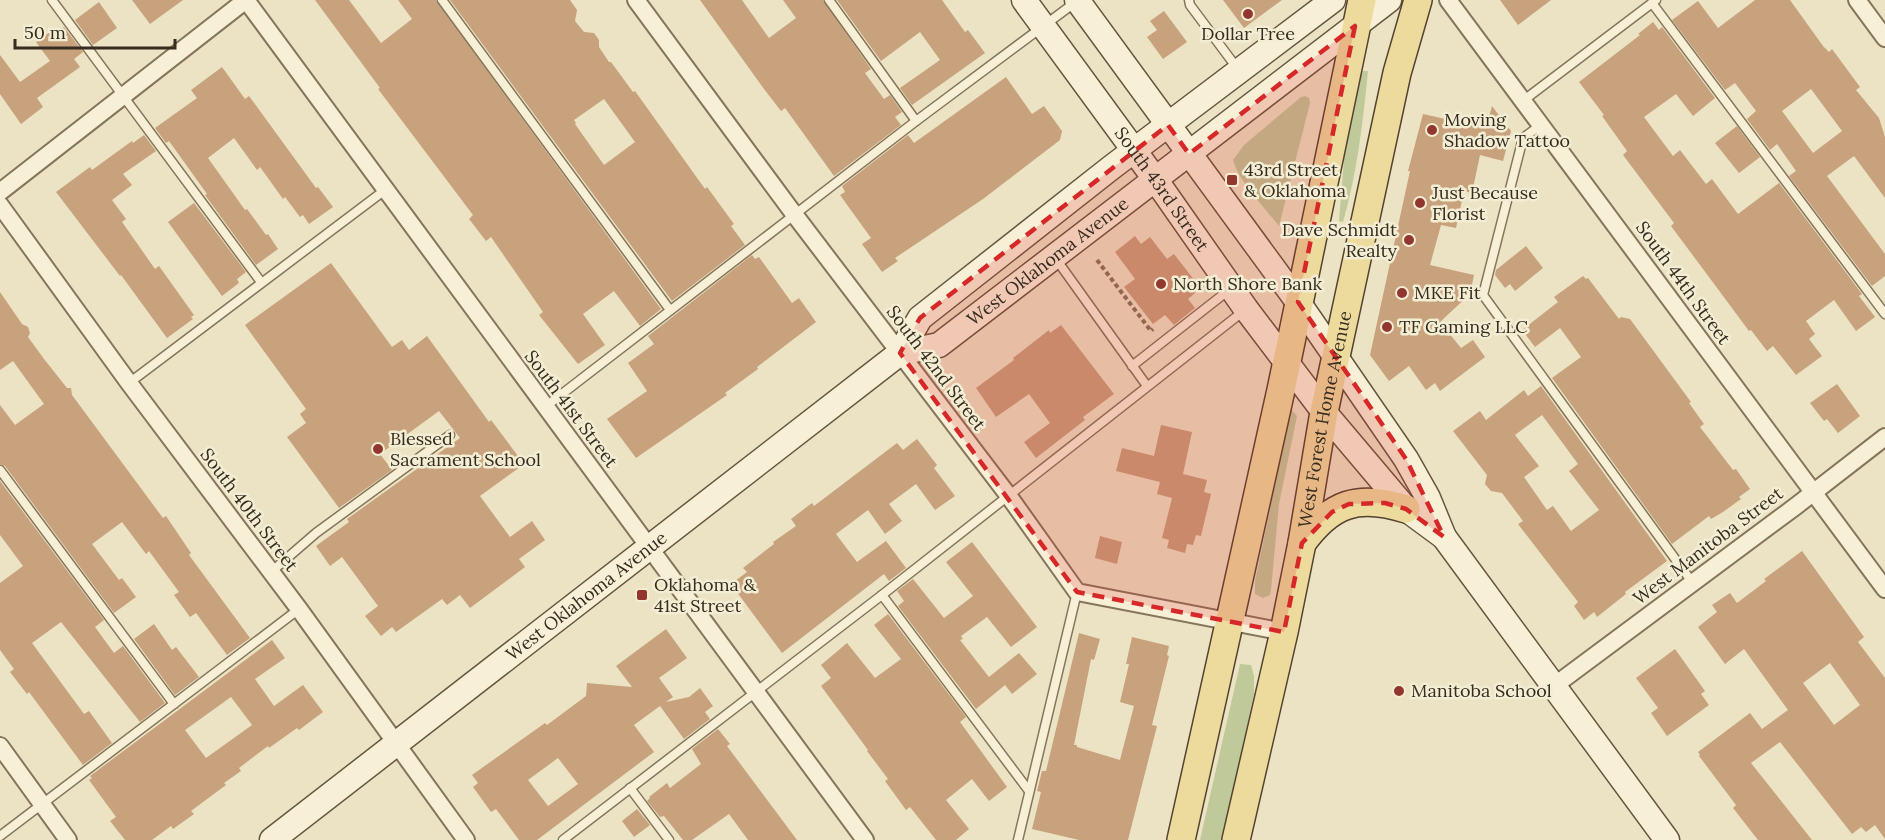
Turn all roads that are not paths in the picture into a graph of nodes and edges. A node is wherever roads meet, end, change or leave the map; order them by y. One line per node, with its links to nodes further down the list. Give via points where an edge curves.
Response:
1 (52, 0): 20 (lane)
2 (246, 0): 20 (street); 28 (street, South 41st Street)
3 (442, 0): 37 (lane)
4 (636, 0): 31 (street, South 42nd Street)
5 (829, 0): 22 (lane)
6 (1024, 0): 16 (main road, South 43rd Street)
7 (1077, 0): 16 (lane); 23 (main road, South 43rd Street)
8 (1189, 0): 19 (lane)
9 (1333, 0): 19 (main road, West Oklahoma Avenue)
10 (1362, 0): 17 (main road)
11 (1389, 0): 17 (main road, West Oklahoma Avenue)
12 (1418, 0): 40 (main road, West Forest Home Avenue, via 1396,73)
13 (1448, 0): 21 (street, South 44th Street)
14 (1857, 0): 18 (street)
15 (1654, 2): 21 (lane); 38 (lane)
16 (1043, 26): 22 (lane); 25 (main road, South 43rd Street)
17 (1355, 26): 26 (main road, West Oklahoma Avenue); 35 (main road)
18 (1885, 38)
19 (1239, 71): 23 (main road, West Oklahoma Avenue)
20 (123, 95): 29 (street); 33 (lane)
21 (1524, 100): 24 (street, South 44th Street)
22 (916, 120): 31 (lane)
23 (1168, 125): 25 (main road, West Oklahoma Avenue); 26 (main road, South 43rd Street)
24 (1542, 125): 50 (street, South 44th Street); 57 (lane, via 1523,138 1483,295)
25 (1134, 151): 27 (main road, South 43rd Street); 39 (main road, West Oklahoma Avenue, via 920,318)
26 (1189, 154): 27 (main road, West Oklahoma Avenue); 35 (main road, South 43rd Street)
27 (1155, 179): 32 (main road, West Oklahoma Avenue); 34 (main road, South 43rd Street)
28 (385, 190): 33 (lane); 45 (street, South 41st Street)
29 (0, 192)
30 (0, 205): 43 (street, South 40th Street)
31 (794, 214): 37 (lane); 39 (street, South 42nd Street)
32 (1054, 256): 39 (main road, West Oklahoma Avenue, via 939,345); 42 (lane)
33 (261, 282): 43 (lane)
34 (1232, 288): 36 (main road, South 43rd Street); 42 (lane)
35 (1298, 302): 40 (main road, South 43rd Street); 41 (main road)
36 (1246, 309): 41 (main road, South 43rd Street); 44 (lane)
37 (670, 310): 45 (lane)
38 (1885, 314)
39 (900, 353): 51 (street, South 42nd Street); 55 (main road, West Oklahoma Avenue)
40 (1337, 357): 46 (main road, West Forest Home Avenue); 53 (main road, South 43rd Street, via 1406,459)
41 (1286, 362): 46 (main road, South 43rd Street); 62 (main road)
42 (1132, 366): 44 (lane)
43 (129, 383): 56 (street, South 40th Street)
44 (1148, 387): 51 (lane)
45 (545, 407): 55 (street, South 41st Street)
46 (1324, 412): 52 (main road, South 43rd Street); 54 (main road, West Forest Home Avenue)
47 (450, 435): 56 (lane, via 316,533)
48 (1885, 437): 50 (street, West Manitoba Street)
49 (0, 470): 66 (lane)
50 (1814, 493): 57 (street, West Manitoba Street); 58 (street, South 44th Street)
51 (1008, 495): 59 (street, South 42nd Street); 60 (lane)
52 (1406, 509): 53 (main road, South 43rd Street); 54 (main road, via 1385,503 1349,504 1316,524)
53 (1444, 537): 64 (main road, South 43rd Street)
54 (1302, 543): 63 (main road, West Forest Home Avenue)
55 (648, 547): 65 (street, South 41st Street); 67 (main road, West Oklahoma Avenue)
56 (271, 572): 61 (street, South 40th Street)
57 (1692, 582): 64 (street, West Manitoba Street)
58 (1885, 590)
59 (1077, 592): 62 (street); 70 (lane)
60 (882, 595): 65 (lane); 70 (lane)
61 (299, 609): 66 (lane); 67 (street, South 40th Street)
62 (1230, 622): 63 (street); 80 (main road)
63 (1284, 632): 81 (main road, West Forest Home Avenue)
64 (1554, 686): 82 (main road, South 43rd Street)
65 (756, 691): 69 (lane); 78 (street, South 41st Street)
66 (174, 704): 71 (lane)
67 (396, 744): 74 (main road, West Oklahoma Avenue); 75 (street, South 40th Street)
68 (0, 746): 71 (street)
69 (630, 788): 76 (lane); 77 (lane)
70 (1029, 791): 79 (lane)
71 (42, 804): 72 (lane); 73 (street)
72 (0, 836)
73 (68, 840)
74 (272, 840)
75 (466, 840)
76 (563, 840)
77 (669, 840)
78 (865, 840)
79 (1018, 840)
80 (1181, 840)
81 (1236, 840)
82 (1667, 840)

